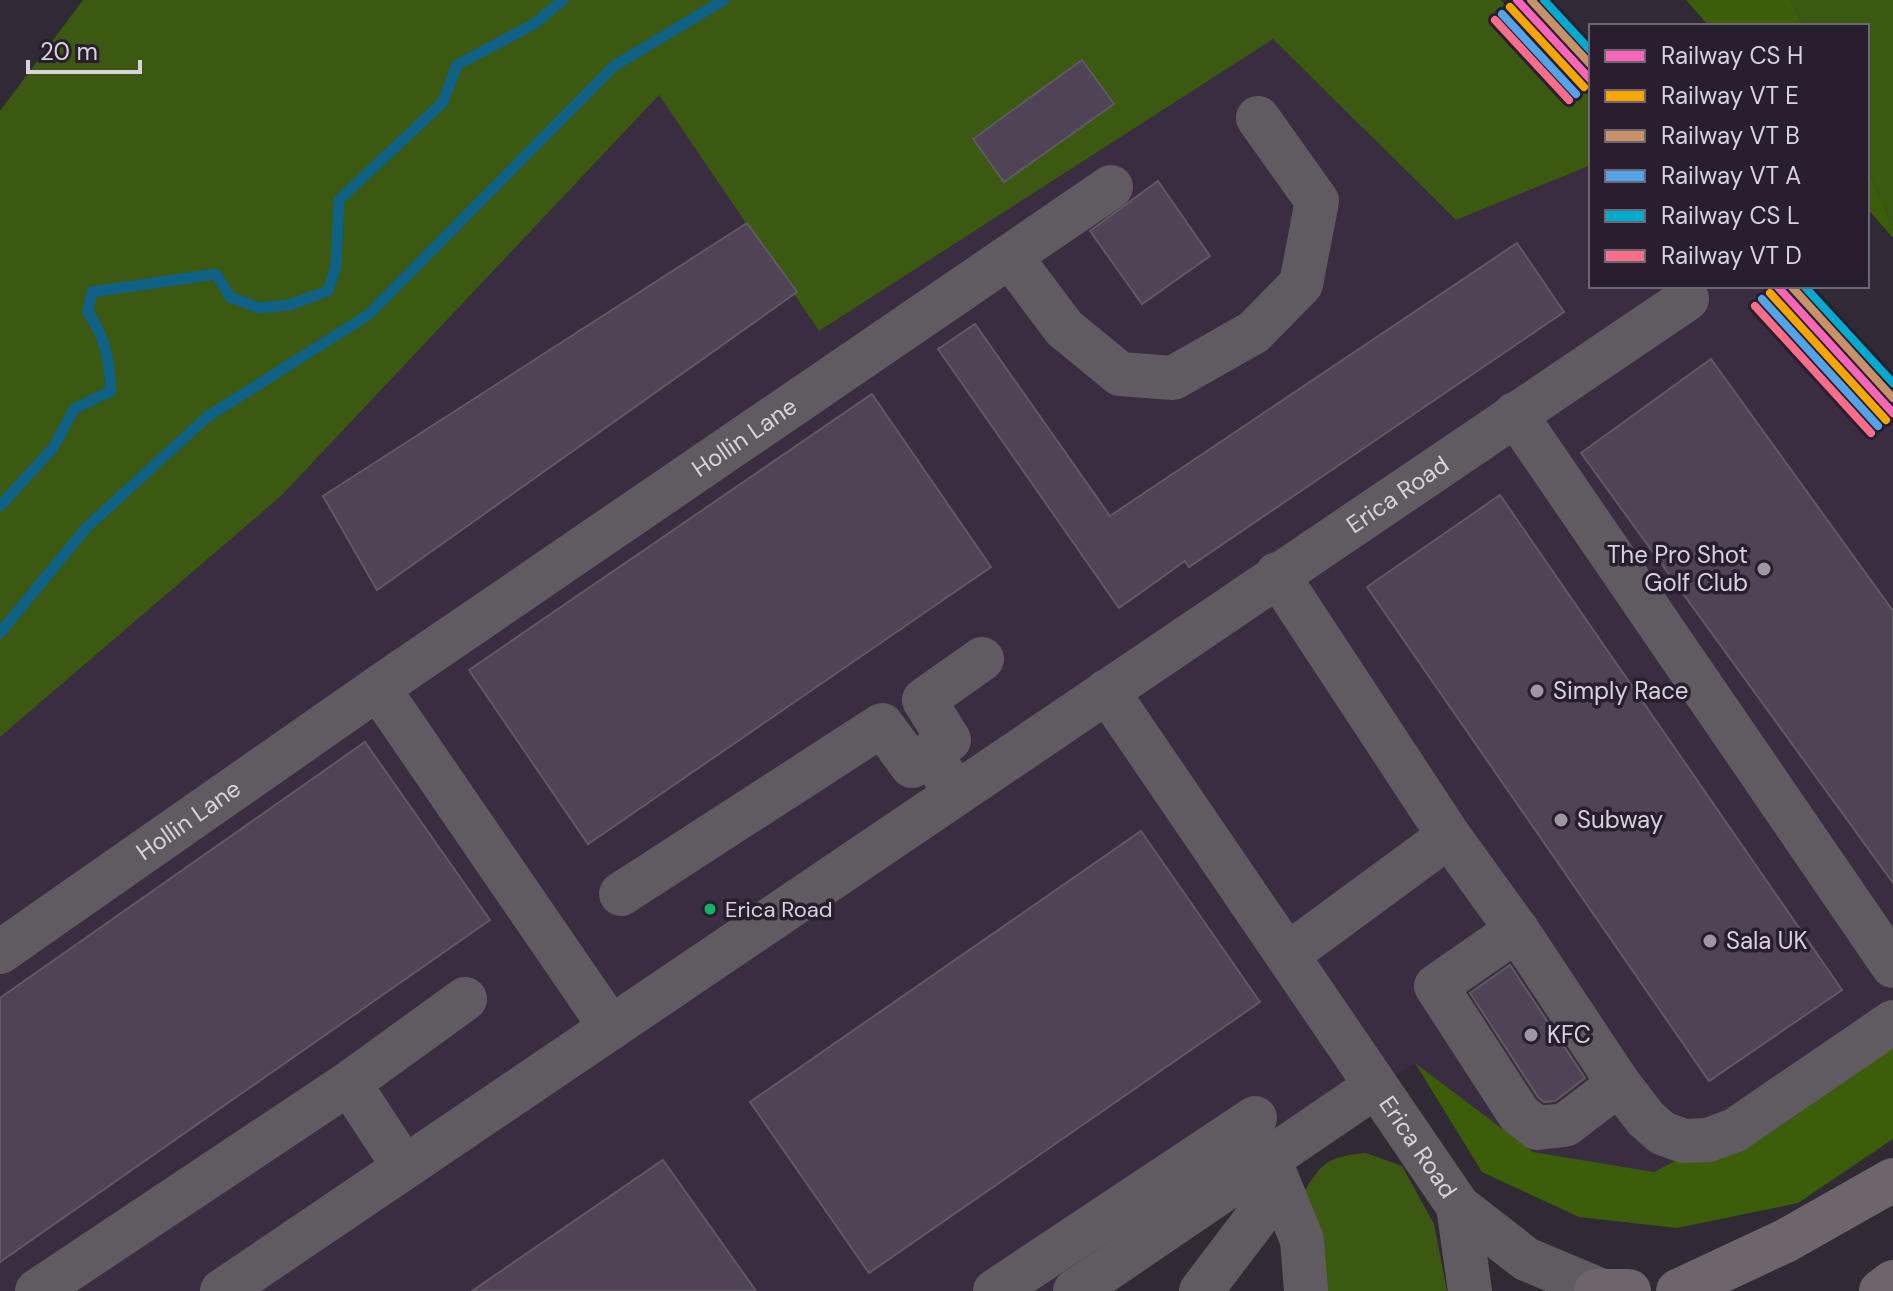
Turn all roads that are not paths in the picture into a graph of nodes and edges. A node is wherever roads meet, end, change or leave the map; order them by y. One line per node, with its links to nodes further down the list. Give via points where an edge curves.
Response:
1 (1258, 118): 3 (street, via 1317,201 1301,284 1254,332 1173,378 1120,374 1064,328)
2 (1111, 187): 3 (street, Hollin Lane)
3 (1010, 256): 8 (street, Hollin Lane)
4 (1687, 299): 5 (street, Erica Road)
5 (1515, 414): 6 (street, Erica Road); 17 (street)
6 (1277, 574): 9 (street, Erica Road); 12 (street)
7 (982, 659): 10 (street, via 924,700 949,740)
8 (378, 688): 15 (street, Hollin Lane); 20 (street)
9 (1107, 691): 11 (street, Erica Road); 16 (street, Erica Road)
10 (931, 753): 11 (street); 13 (street, via 912,766 882,725)
11 (955, 794): 20 (street, Erica Road)
12 (1449, 836): 14 (street); 16 (street)
13 (621, 894)
14 (1517, 930): 22 (street); 22 (street, via 1436,986 1519,1114 1537,1128 1565,1125)
15 (0, 952)
16 (1287, 955): 23 (street, Erica Road)
17 (1893, 966)
18 (465, 999): 21 (street)
19 (1893, 1022): 22 (street, via 1735,1130 1708,1140 1684,1141 1662,1133)
20 (611, 1028): 25 (street, Erica Road)
21 (349, 1083): 25 (street); 30 (street)
22 (1619, 1084)
23 (1376, 1086): 26 (street); 28 (street, Erica Road)
24 (1255, 1118): 32 (street)
25 (404, 1167): 31 (street, Erica Road)
26 (1274, 1173): 33 (street); 34 (street); 35 (street, via 1302,1240)
27 (1893, 1180): 39 (main road, via 1785,1241)
28 (1458, 1206): 36 (street, Erica Road); 37 (street, Erica Road, via 1526,1259)
29 (1893, 1282): 40 (main road)
30 (37, 1291)
31 (222, 1291)
32 (995, 1291)
33 (1075, 1291)
34 (1201, 1291)
35 (1306, 1291)
36 (1470, 1291)
37 (1598, 1291): 38 (main road)
38 (1629, 1291)
39 (1678, 1291)
40 (1881, 1291)

